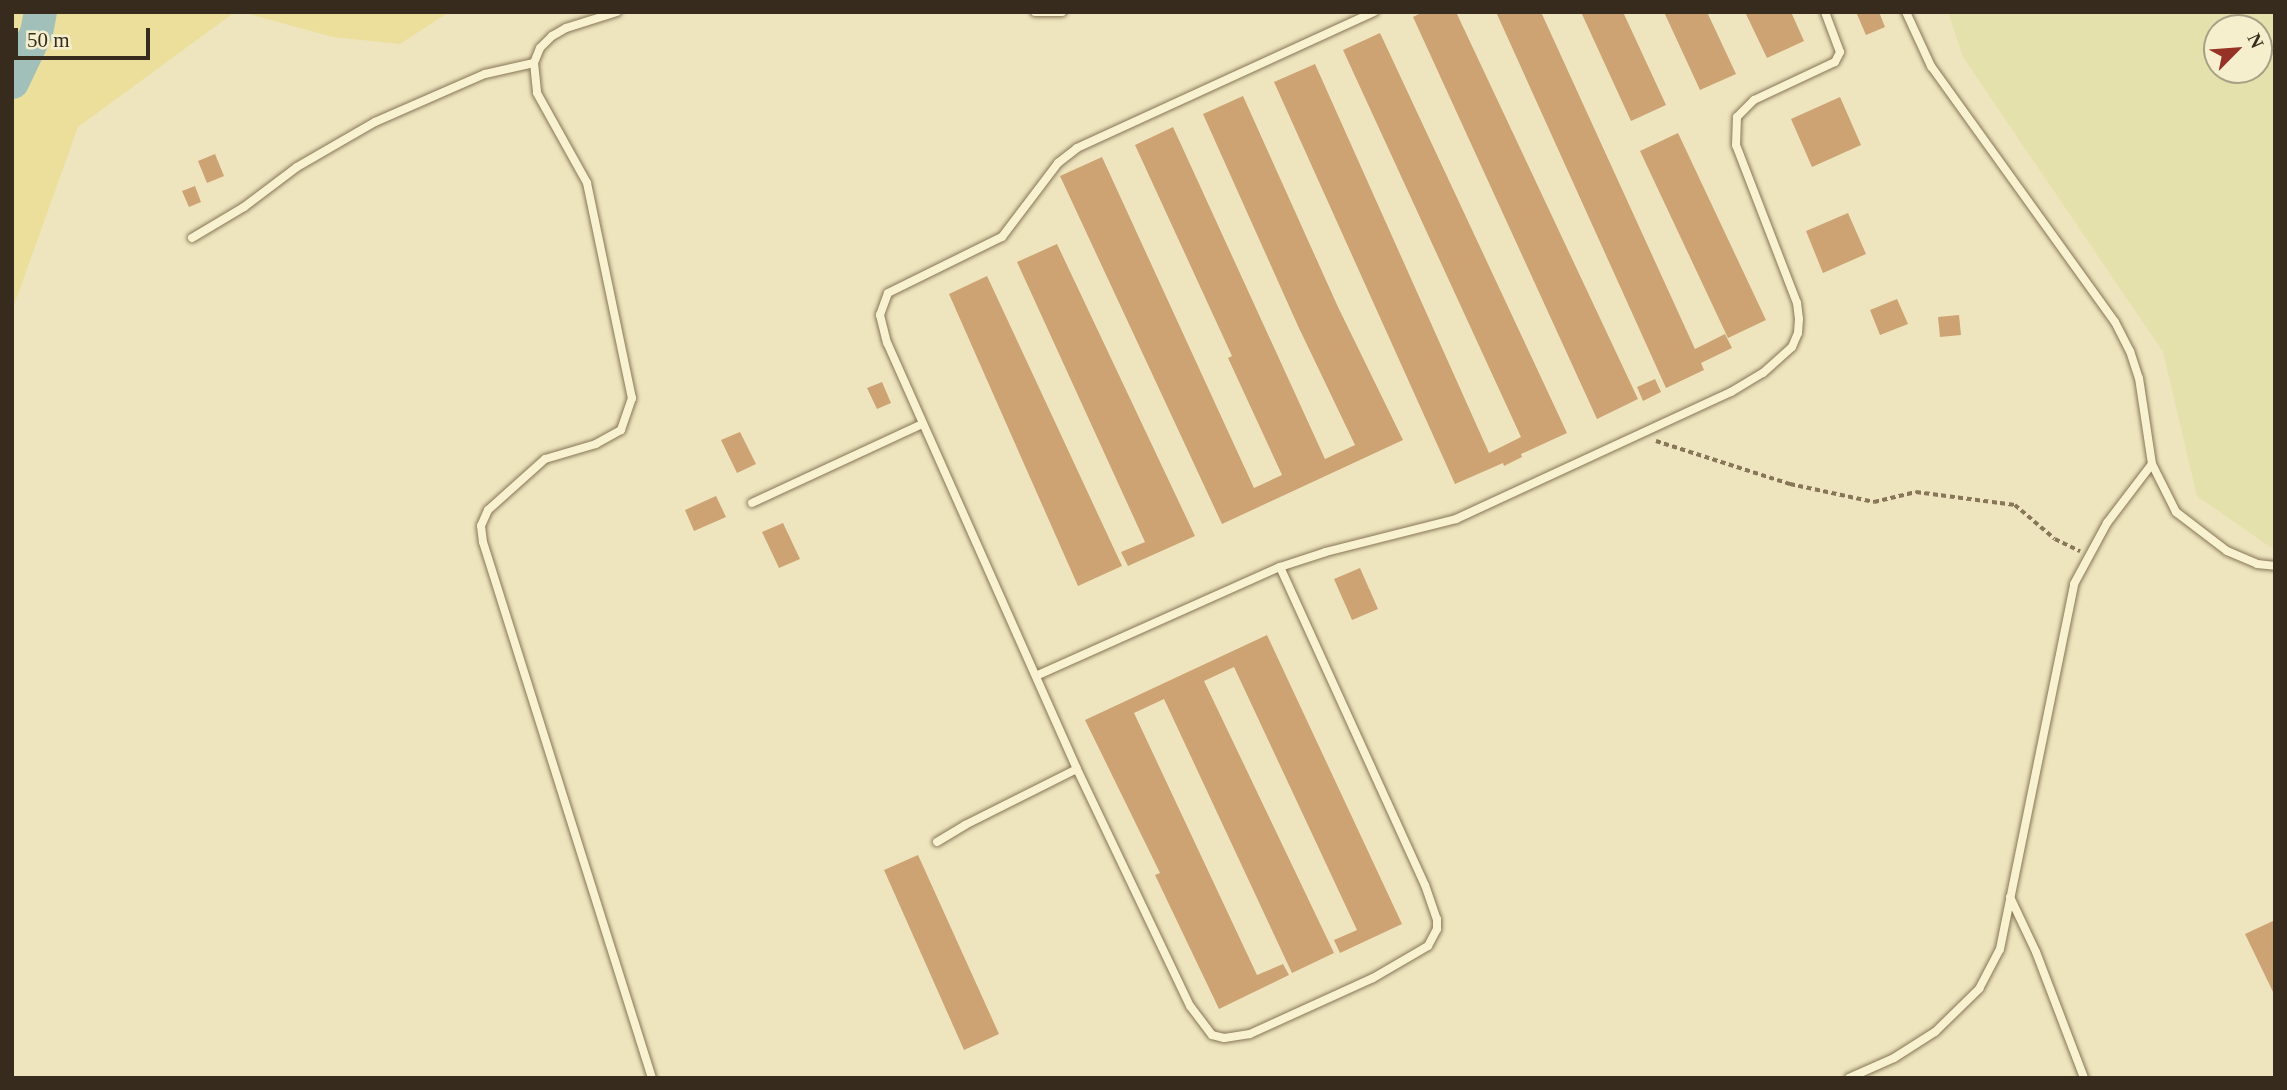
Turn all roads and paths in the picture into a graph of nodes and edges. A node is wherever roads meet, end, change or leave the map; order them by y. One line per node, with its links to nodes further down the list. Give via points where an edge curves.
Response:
1 (617, 12): 7 (lane, via 559,32 540,48)
2 (1035, 12): 3 (lane)
3 (1062, 12)
4 (1374, 12): 9 (lane, via 1077,148 1058,163 1002,237 888,292 880,315 882,329)
5 (1825, 12): 10 (lane, via 1838,42 1839,58 1745,106 1735,131 1736,145 1797,303 1798,333 1792,347 1763,373)
6 (1906, 12): 11 (lane, via 1931,66 2115,322 2138,378)
7 (534, 63): 8 (lane, via 485,74 375,122 297,167); 20 (lane, via 537,93 587,183 632,398 621,430 596,444 545,458 488,510 481,526)
8 (192, 238)
9 (922, 424): 12 (lane); 16 (lane)
10 (1645, 433): 13 (path, via 1662,445 1790,484 1874,502 1916,492 2015,506 2055,539); 15 (lane, via 1456,520)
11 (2152, 464): 13 (lane); 14 (lane, via 2176,512 2193,528 2227,551)
12 (752, 503)
13 (2088, 555): 19 (lane, via 2074,584)
14 (2275, 566)
15 (1280, 567): 16 (lane); 17 (lane, via 1433,902 1437,929 1428,946 1373,978 1259,1031 1237,1037 1212,1034 1191,1006)
16 (1038, 675): 17 (lane)
17 (1077, 769): 18 (lane)
18 (937, 842)
19 (2010, 897): 21 (lane, via 2000,949 1971,998 1934,1032 1894,1058); 22 (lane)
20 (652, 1078)
21 (1849, 1078)
22 (2084, 1078)

